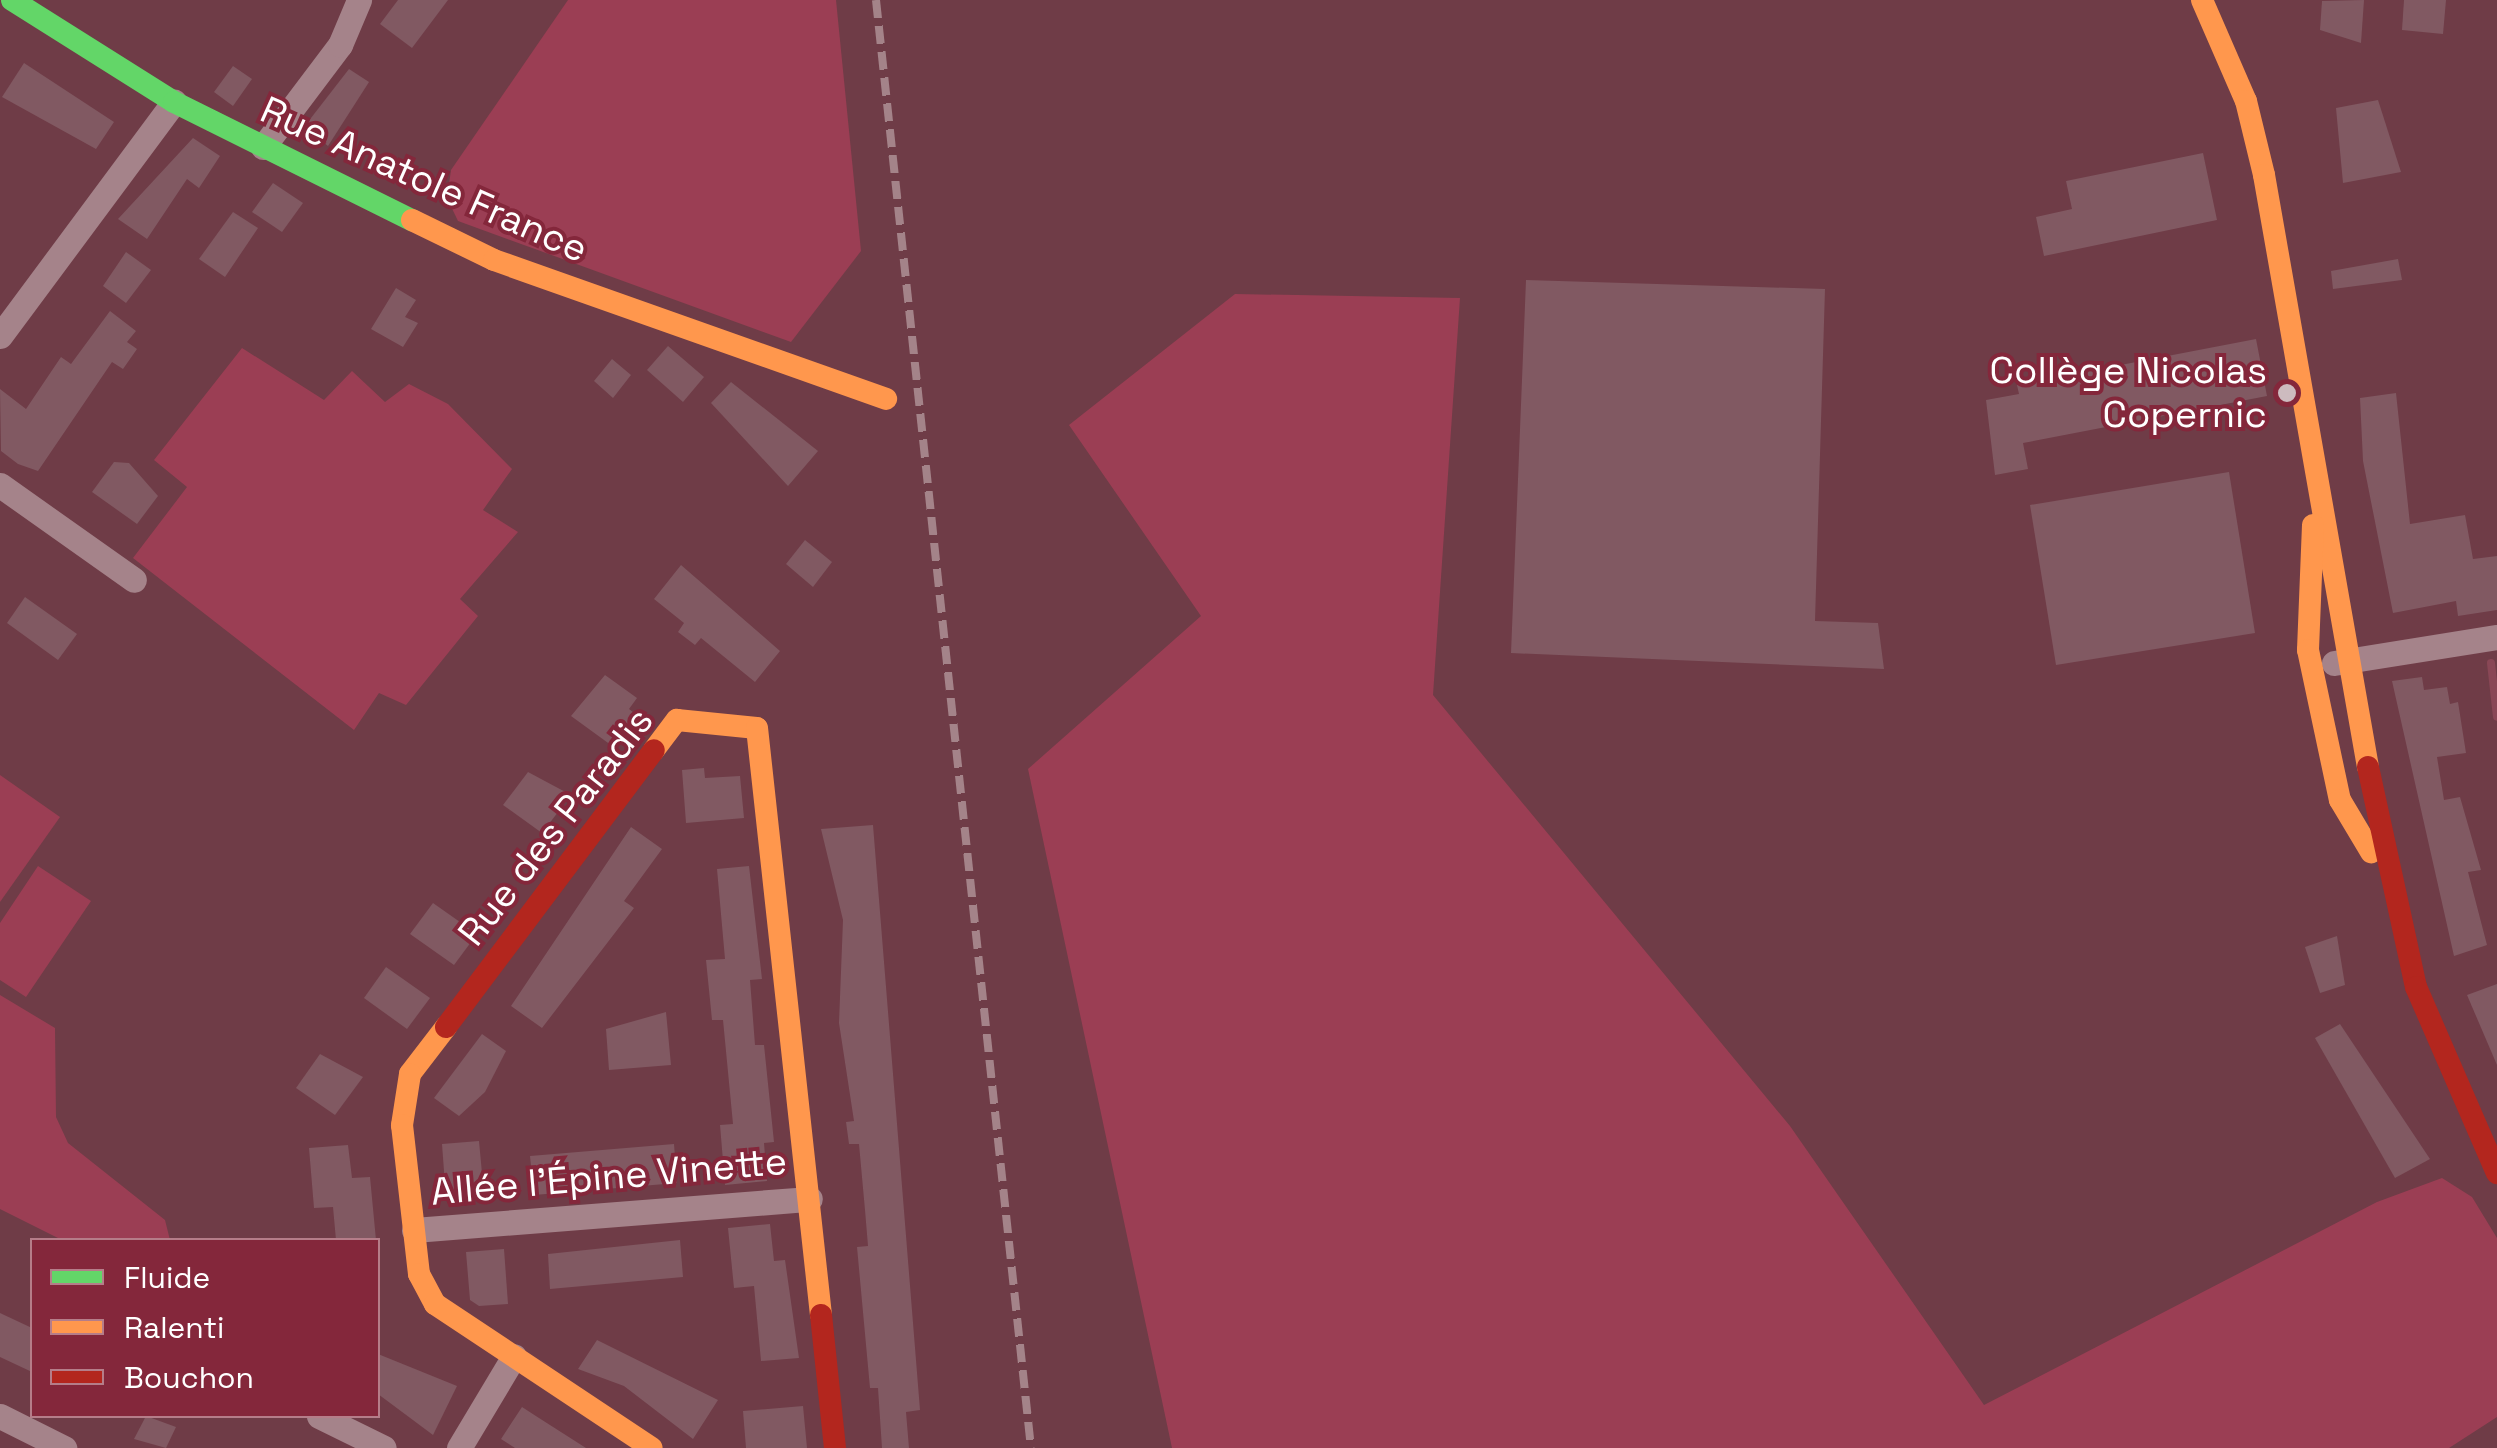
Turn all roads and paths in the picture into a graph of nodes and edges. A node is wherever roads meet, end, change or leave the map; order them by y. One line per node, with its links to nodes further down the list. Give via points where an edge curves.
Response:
1 (12, 0): 4 (street, Rue Anatole France)
2 (359, 0): 5 (street, via 340,45)
3 (2202, 0): 8 (street, via 2231,61 2264,175)
4 (174, 102): 5 (street, Rue Anatole France); 6 (street)
5 (263, 147): 7 (street, Rue Anatole France, via 494,260)
6 (0, 336)
7 (886, 398)
8 (2319, 474): 12 (street); 13 (street, via 2304,607)
9 (0, 485): 10 (street)
10 (134, 580)
11 (2497, 638): 12 (street)
12 (2349, 660): 13 (street); 14 (street)
13 (2312, 669): 14 (street, via 2340,800)
14 (2390, 890): 15 (street, via 2416,987)
15 (2497, 1173)
16 (810, 1199): 17 (street, Allée l'Épine Vinette); 17 (street, Rue des Paradis, via 757,728 677,720 410,1074 402,1125); 25 (street, Rue des Paradis)
17 (414, 1230): 18 (street, Rue des Paradis, via 419,1274 435,1304)
18 (514, 1356): 23 (street); 24 (street, Rue des Paradis)
19 (0, 1416): 21 (street)
20 (323, 1418): 22 (street)
21 (64, 1448)
22 (384, 1448)
23 (460, 1448)
24 (652, 1448)
25 (835, 1448)

